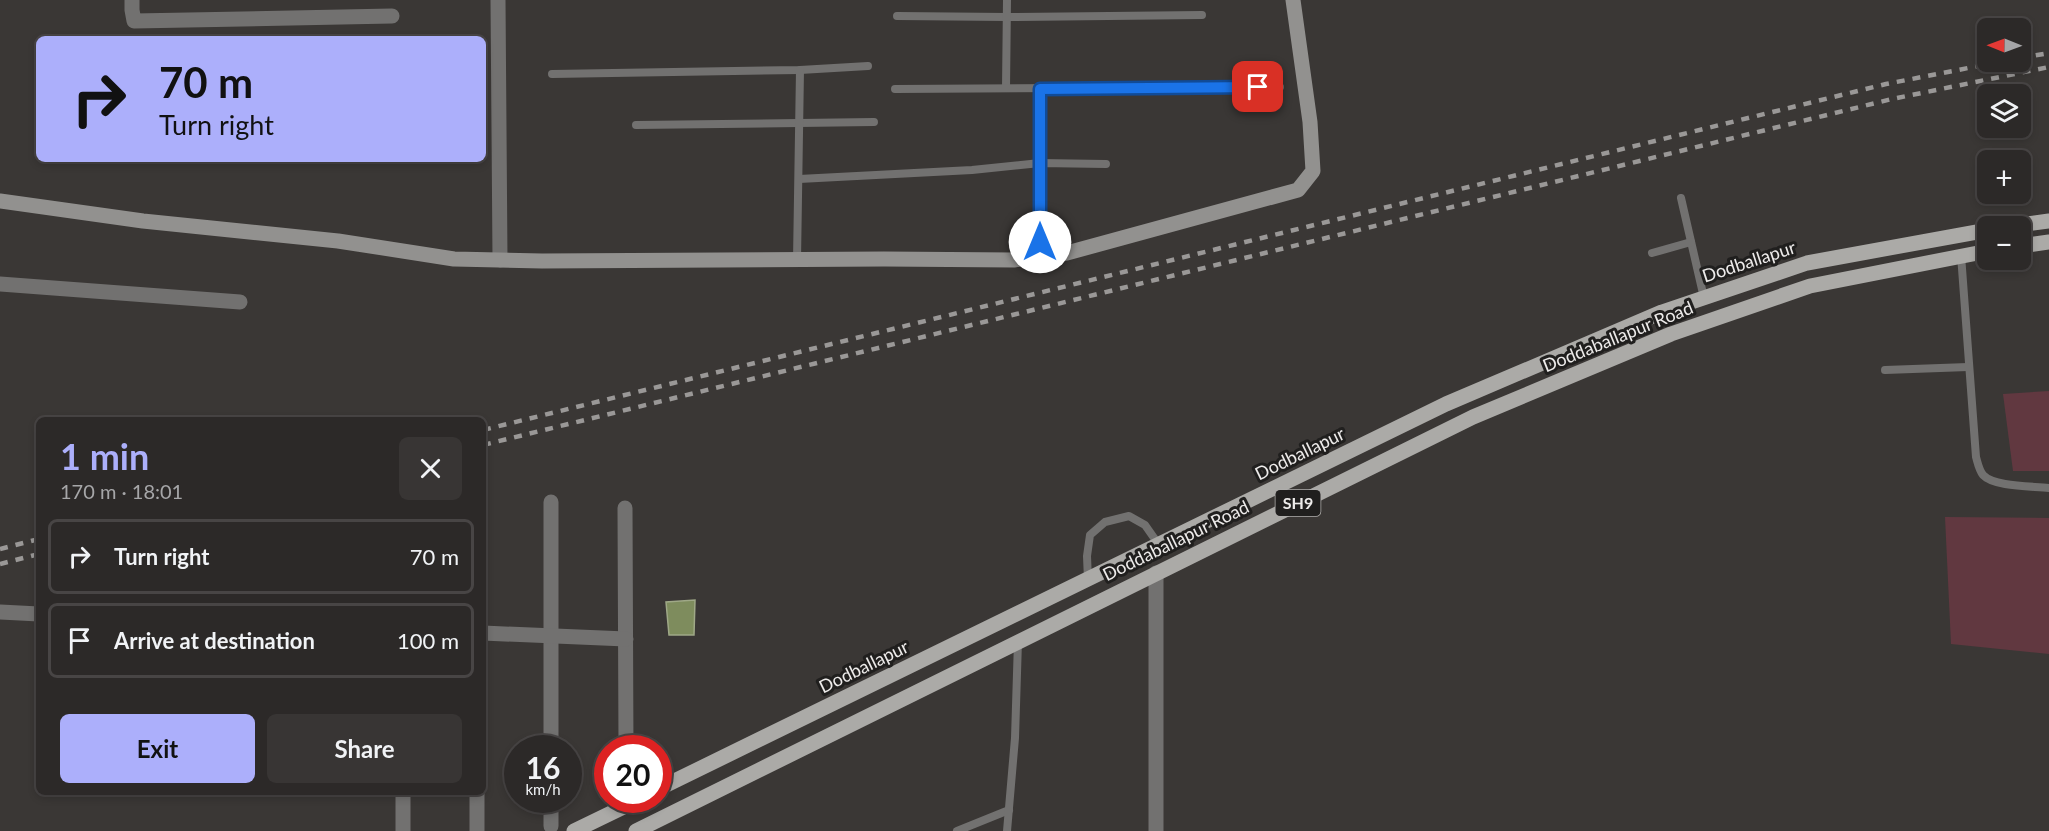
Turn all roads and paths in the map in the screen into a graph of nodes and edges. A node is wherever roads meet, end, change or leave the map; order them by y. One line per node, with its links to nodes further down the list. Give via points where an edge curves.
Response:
1 (132, 0): 6 (street, via 134,21)
2 (498, 0): 34 (street)
3 (1007, 0): 8 (lane)
4 (1293, 0): 33 (street, via 1313,171 1298,190)
5 (1202, 15): 8 (lane)
6 (392, 16)
7 (897, 16): 8 (lane)
8 (1007, 17): 13 (lane)
9 (868, 66): 10 (lane)
10 (800, 70): 11 (lane); 16 (lane)
11 (552, 74)
12 (1280, 87): 15 (lane)
13 (1006, 88): 14 (lane); 15 (lane)
14 (895, 89)
15 (1040, 89): 19 (lane)
16 (800, 122): 17 (lane); 18 (lane); 21 (lane)
17 (874, 122)
18 (636, 125)
19 (1040, 163): 20 (lane); 21 (lane); 33 (lane)
20 (1106, 164)
21 (799, 179): 35 (lane)
22 (1681, 198): 27 (lane)
23 (0, 201): 34 (street, via 142,221 338,240 454,259)
24 (2049, 221): 25 (main road)
25 (2031, 223)
26 (1977, 232): 37 (main road, Dodballapur / SH9, via 1807,263)
27 (1691, 242): 31 (lane); 37 (lane)
28 (2049, 242): 29 (main road)
29 (2031, 244)
30 (1977, 252): 32 (main road, Doddaballapur Road / SH9)
31 (1652, 253)
32 (1961, 254): 39 (lane); 45 (main road, Doddaballapur Road / SH9, via 1810,286 1671,334 1473,417)
33 (1040, 256): 35 (street, via 1014,260)
34 (500, 260): 35 (street)
35 (797, 260)
36 (0, 284): 38 (street)
37 (1704, 298): 44 (main road, Dodballapur / SH9, via 1662,312 1446,404)
38 (240, 302)
39 (1968, 367): 40 (lane); 41 (lane, via 1980,470 1993,482)
40 (1885, 370)
41 (2049, 488)
42 (551, 502): 50 (street)
43 (625, 508): 51 (street)
44 (1159, 545): 46 (main road, Dodballapur / SH9); 46 (lane, via 1145,525 1129,516 1105,522 1090,535)
45 (1156, 573): 52 (main road, Doddaballapur Road / SH9); 68 (street)
46 (1088, 580): 55 (main road, Dodballapur / SH9)
47 (0, 612): 48 (street)
48 (36, 614)
49 (486, 633): 50 (street)
50 (551, 636): 51 (street); 53 (street)
51 (626, 639): 54 (street)
52 (1018, 641): 58 (lane); 65 (main road, Doddaballapur Road / SH9)
53 (551, 735)
54 (626, 735)
55 (672, 782)
56 (403, 795): 62 (street)
57 (477, 795): 63 (street)
58 (1009, 810): 66 (lane); 67 (lane)
59 (551, 813): 61 (street)
60 (611, 813): 64 (main road)
61 (551, 826)
62 (403, 831)
63 (477, 831)
64 (574, 831)
65 (636, 831)
66 (957, 831)
67 (1007, 831)
68 (1156, 831)

